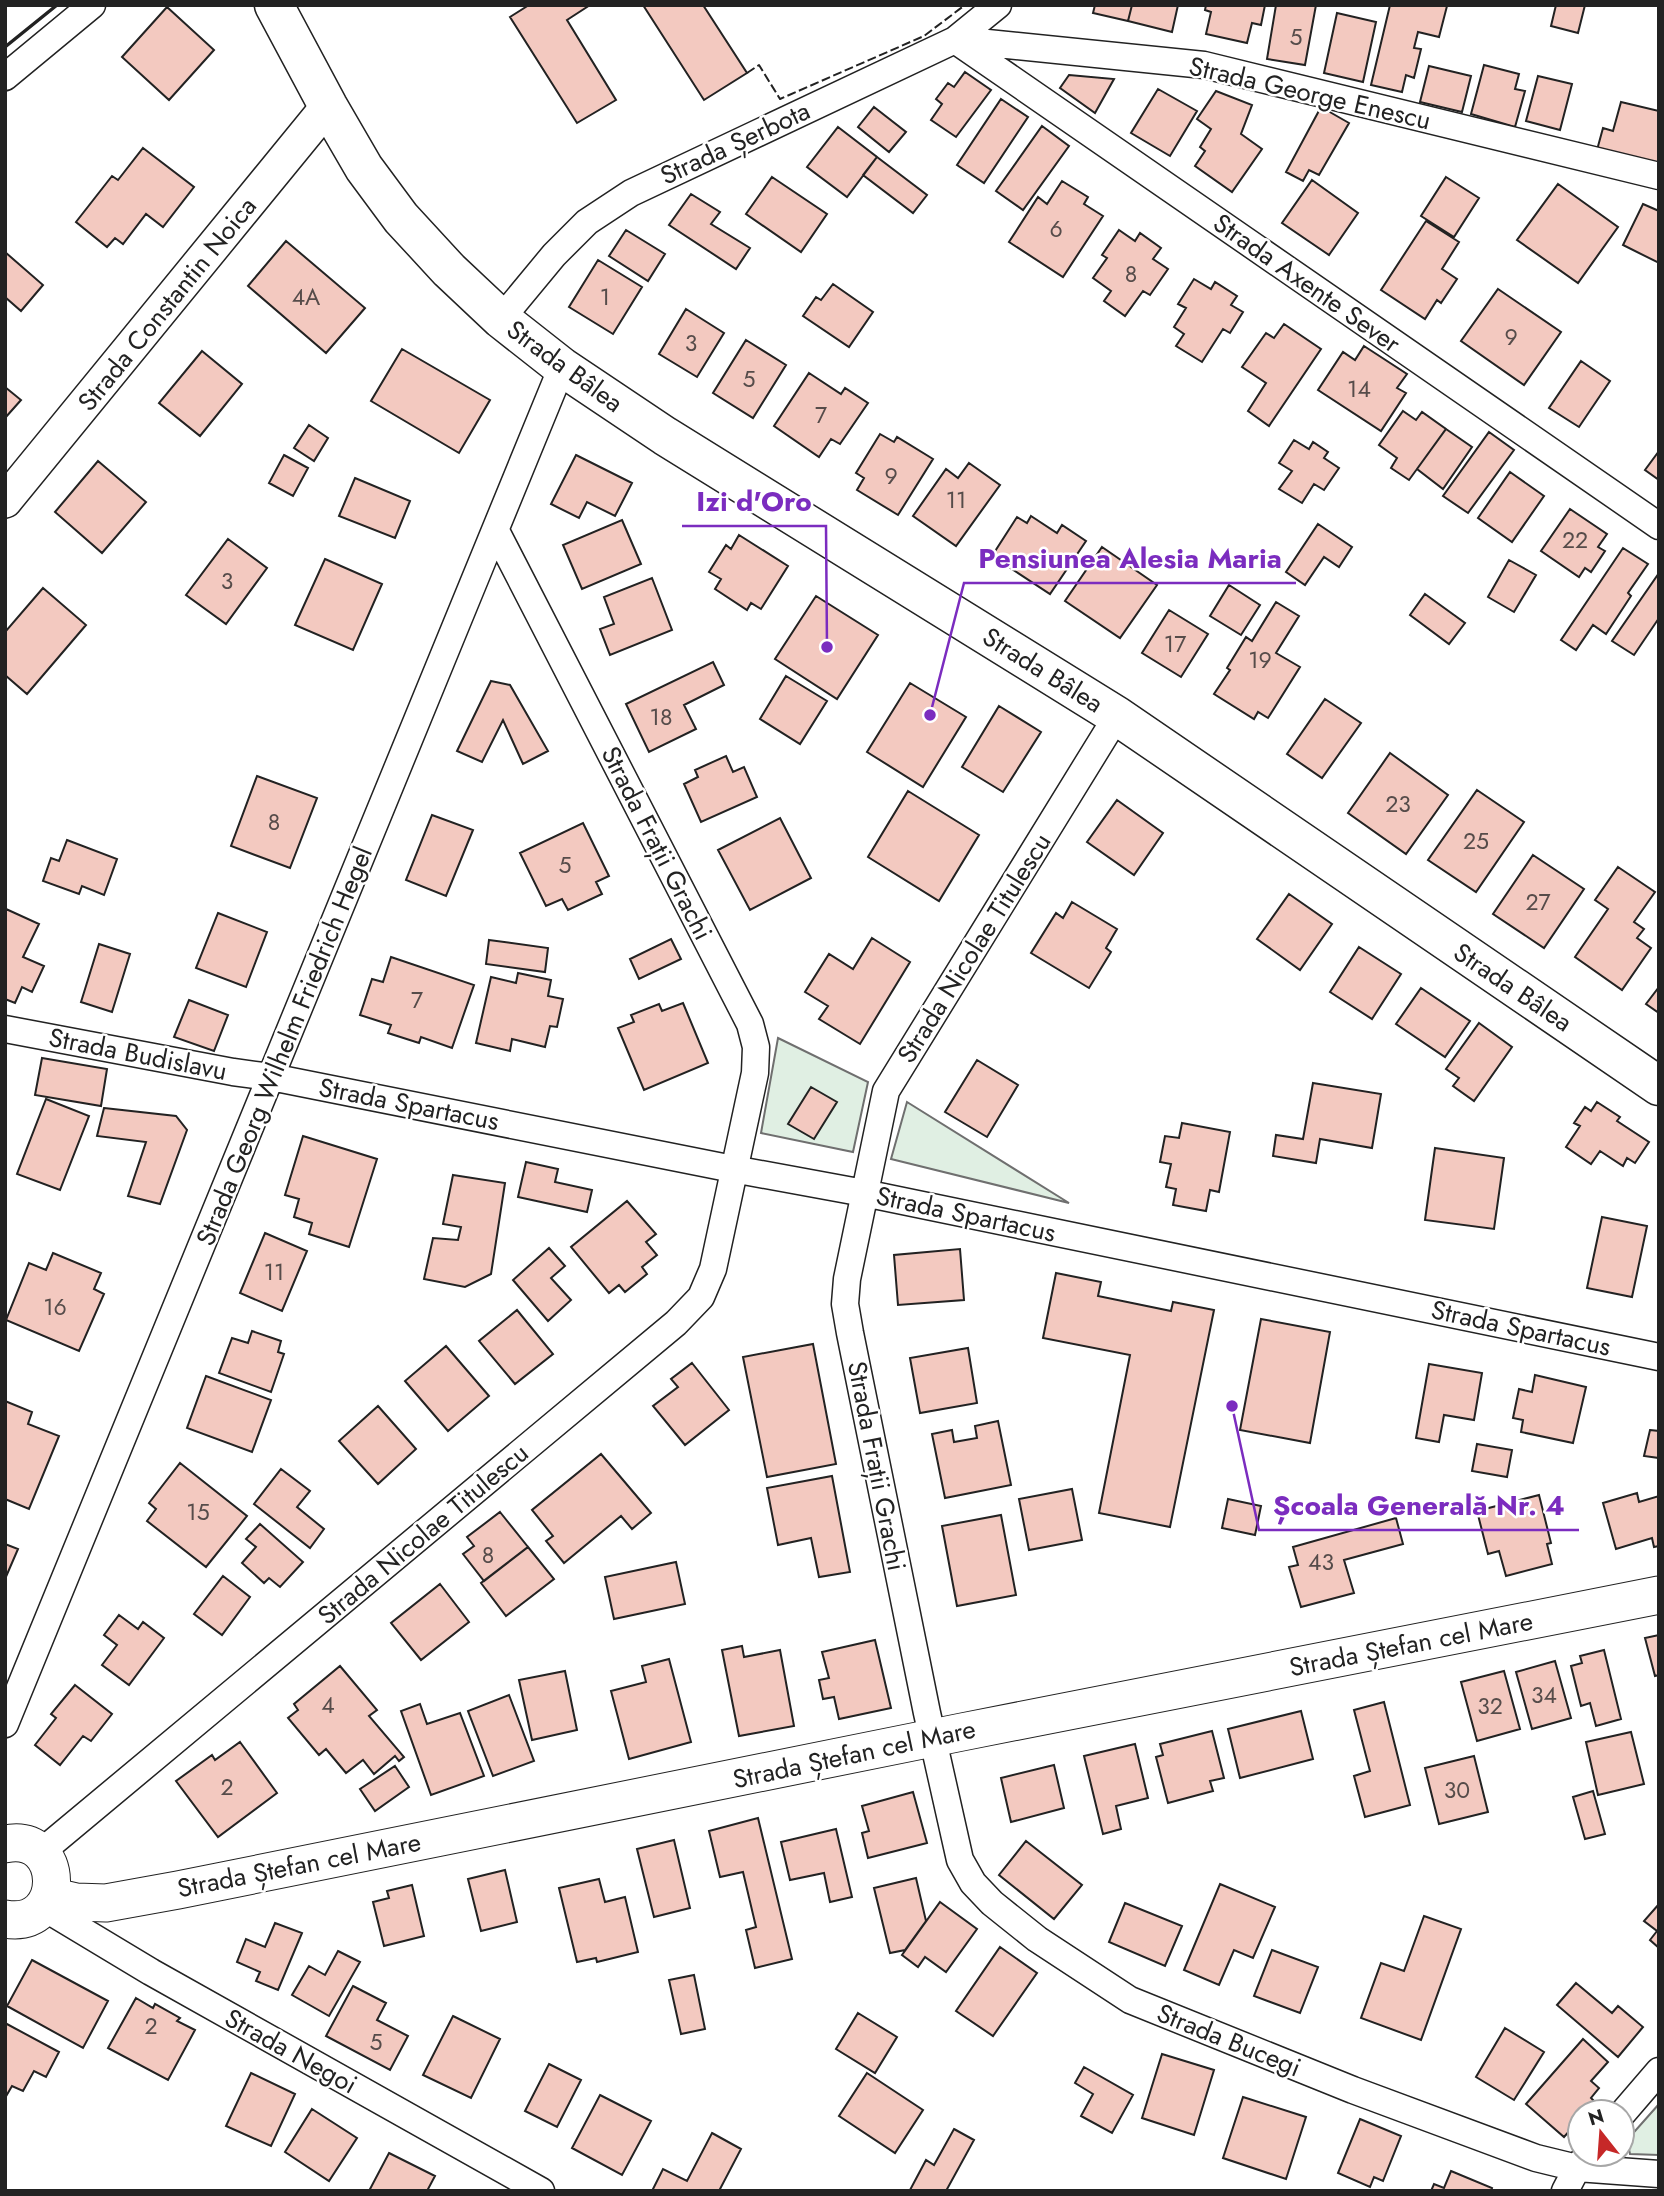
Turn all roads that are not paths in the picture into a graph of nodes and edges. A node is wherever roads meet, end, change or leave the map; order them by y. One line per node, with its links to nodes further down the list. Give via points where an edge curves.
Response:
1 (92, 5): 5 (street)
2 (274, 5): 6 (main road, Strada Bâlea)
3 (998, 5): 4 (street, Strada Șerbota)
4 (955, 40): 7 (street, Strada George Enescu, via 1204,65); 8 (street, Strada Șerbota, via 631,193 587,222); 11 (street, Strada Axente Sever)
5 (5, 77)
6 (328, 106): 8 (main road, Strada Bâlea, via 364,168 401,218); 10 (street, Strada Constantin Noica)
7 (1659, 176)
8 (501, 318): 9 (main road, Strada Bâlea)
9 (562, 367): 12 (street, Strada Georg Wilhelm Friedrich Hegel); 13 (main road, Strada Bâlea, via 665,436)
10 (5, 501)
11 (1659, 526)
12 (496, 531): 15 (street, Strada Georg Wilhelm Friedrich Hegel); 17 (street, Strada Frații Grachi, via 750,1024 756,1048 755,1073)
13 (1117, 716): 16 (main road, Strada Bâlea); 18 (street, Strada Nicolae Titulescu, via 886,1091)
14 (5, 1029): 15 (street, Strada Budislavu)
15 (271, 1077): 17 (street, Strada Spartacus); 21 (street, Strada Georg Wilhelm Friedrich Hegel)
16 (1659, 1086)
17 (733, 1169): 18 (street, Strada Spartacus); 24 (street, Strada Nicolae Titulescu, via 713,1269 701,1297 676,1324)
18 (864, 1193): 19 (street, Strada Spartacus); 22 (street, Strada Frații Grachi, via 845,1304)
19 (1659, 1357)
20 (1659, 1595): 22 (main road, Strada Ștefan cel Mare)
21 (5, 1724)
22 (933, 1739): 25 (main road, Strada Ștefan cel Mare, via 106,1903); 29 (street, Strada Bucegi, via 960,1860 992,1903 1037,1939 1130,2000 1353,2090)
23 (5, 1844): 24 (main road, via 20,1843)
24 (40, 1853): 25 (main road, via 52,1872)
25 (47, 1901): 26 (main road, via 33,1915); 31 (street, Strada Negoi, via 151,1972)
26 (6, 1920)
27 (1659, 2071): 28 (street)
28 (1636, 2098)
29 (1577, 2171): 30 (street, Strada Bucegi)
30 (1659, 2174)
31 (541, 2191)

